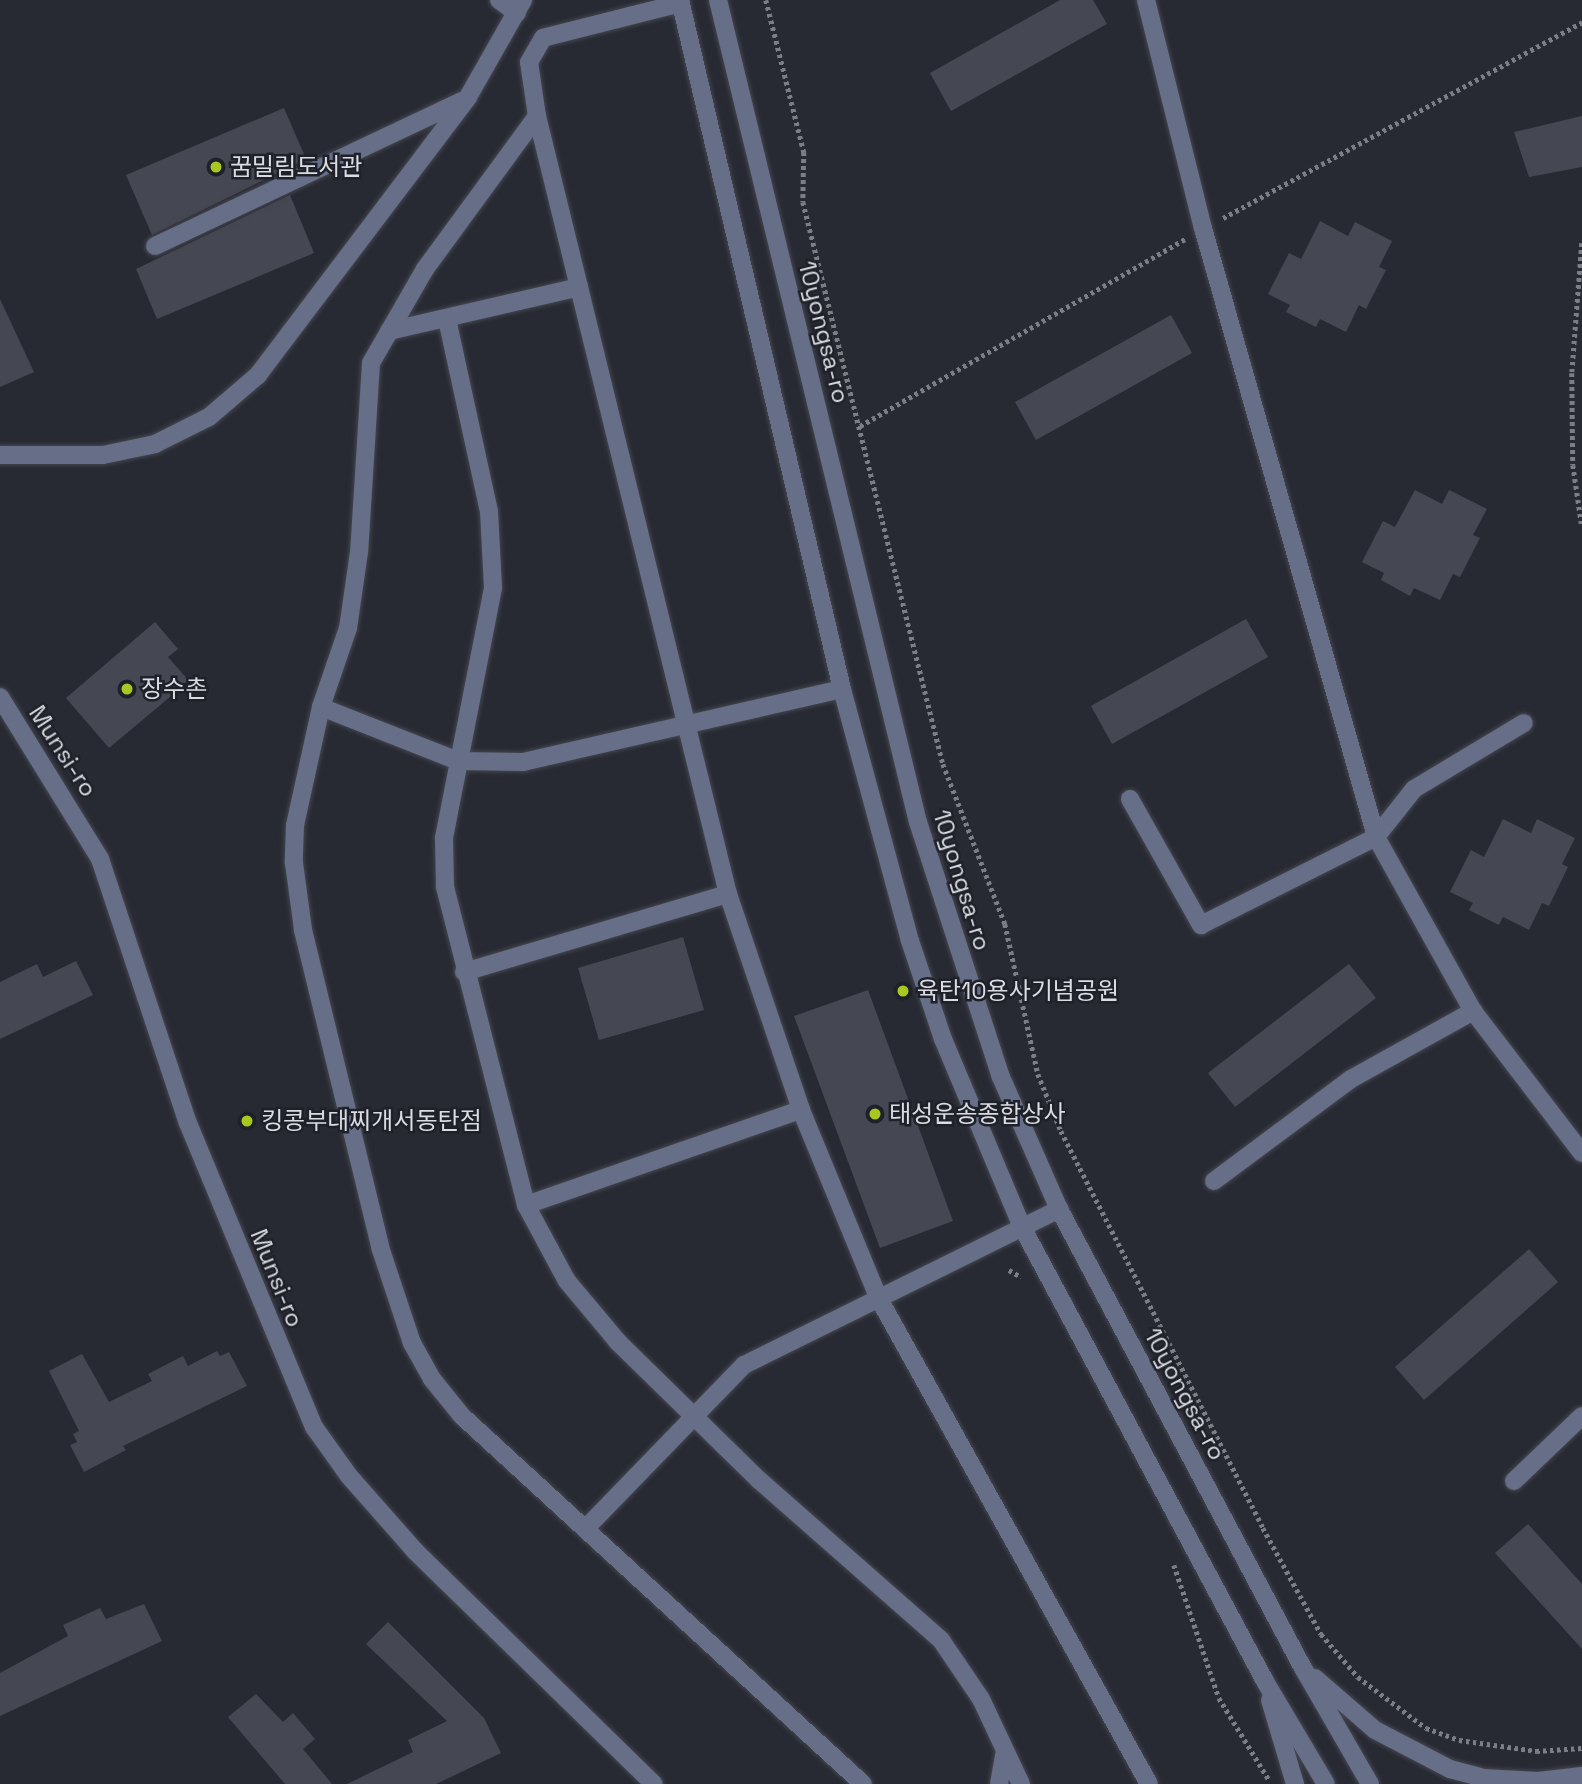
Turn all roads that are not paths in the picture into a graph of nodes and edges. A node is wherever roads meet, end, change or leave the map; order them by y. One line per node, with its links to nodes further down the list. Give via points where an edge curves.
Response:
1 (499, 0): 5 (street)
2 (718, 0): 28 (street, 10yongsa-ro, via 918,822 1001,1077)
3 (1146, 0): 20 (street, via 1203,228)
4 (680, 2): 7 (street, via 542,38 528,62); 13 (street)
5 (520, 6): 6 (street)
6 (468, 97): 8 (street); 12 (street, via 295,332 258,375 209,417 155,444 103,455)
7 (537, 116): 9 (street); 11 (street, via 425,269)
8 (155, 246)
9 (579, 287): 10 (street); 17 (street)
10 (447, 319): 11 (street); 18 (street, via 489,511 493,588)
11 (389, 331): 15 (street, via 371,363 359,552 348,628)
12 (0, 455)
13 (842, 689): 17 (street); 29 (street, via 910,941 943,1039)
14 (0, 698): 39 (street, Munsi-ro, via 100,859 188,1123 314,1427 349,1476 416,1552)
15 (321, 707): 18 (street); 34 (street, via 295,825 297,897 354,1150 391,1283 412,1342 432,1379 462,1416)
16 (1524, 723): 20 (street, via 1413,789)
17 (688, 727): 18 (street, via 523,762); 21 (street)
18 (458, 761): 22 (street, via 444,862)
19 (1130, 799): 20 (street, via 1201,925)
20 (1376, 837): 23 (street)
21 (728, 894): 22 (street); 24 (street)
22 (464, 972): 27 (street)
23 (1473, 1011): 25 (street); 26 (street, via 1351,1079)
24 (801, 1110): 27 (street); 30 (street)
25 (1582, 1153)
26 (1213, 1181)
27 (526, 1206): 31 (street, via 567,1281 618,1342)
28 (1059, 1209): 29 (street); 35 (street, 10yongsa-ro)
29 (1021, 1225): 30 (street); 36 (street)
30 (878, 1297): 31 (street, via 744,1365); 43 (street)
31 (693, 1416): 34 (street); 37 (street, via 941,1640 981,1699)
32 (1582, 1416): 33 (street)
33 (1514, 1481)
34 (586, 1528): 40 (street, via 718,1655)
35 (1303, 1668): 38 (street, via 1375,1730 1450,1769 1483,1778 1538,1781); 46 (street, 10yongsa-ro)
36 (1266, 1683): 44 (street); 45 (street)
37 (1004, 1755): 41 (street); 42 (street)
38 (1582, 1776)
39 (654, 1784)
40 (863, 1784)
41 (999, 1784)
42 (1021, 1784)
43 (1149, 1784)
44 (1295, 1784)
45 (1326, 1784)
46 (1370, 1784)

